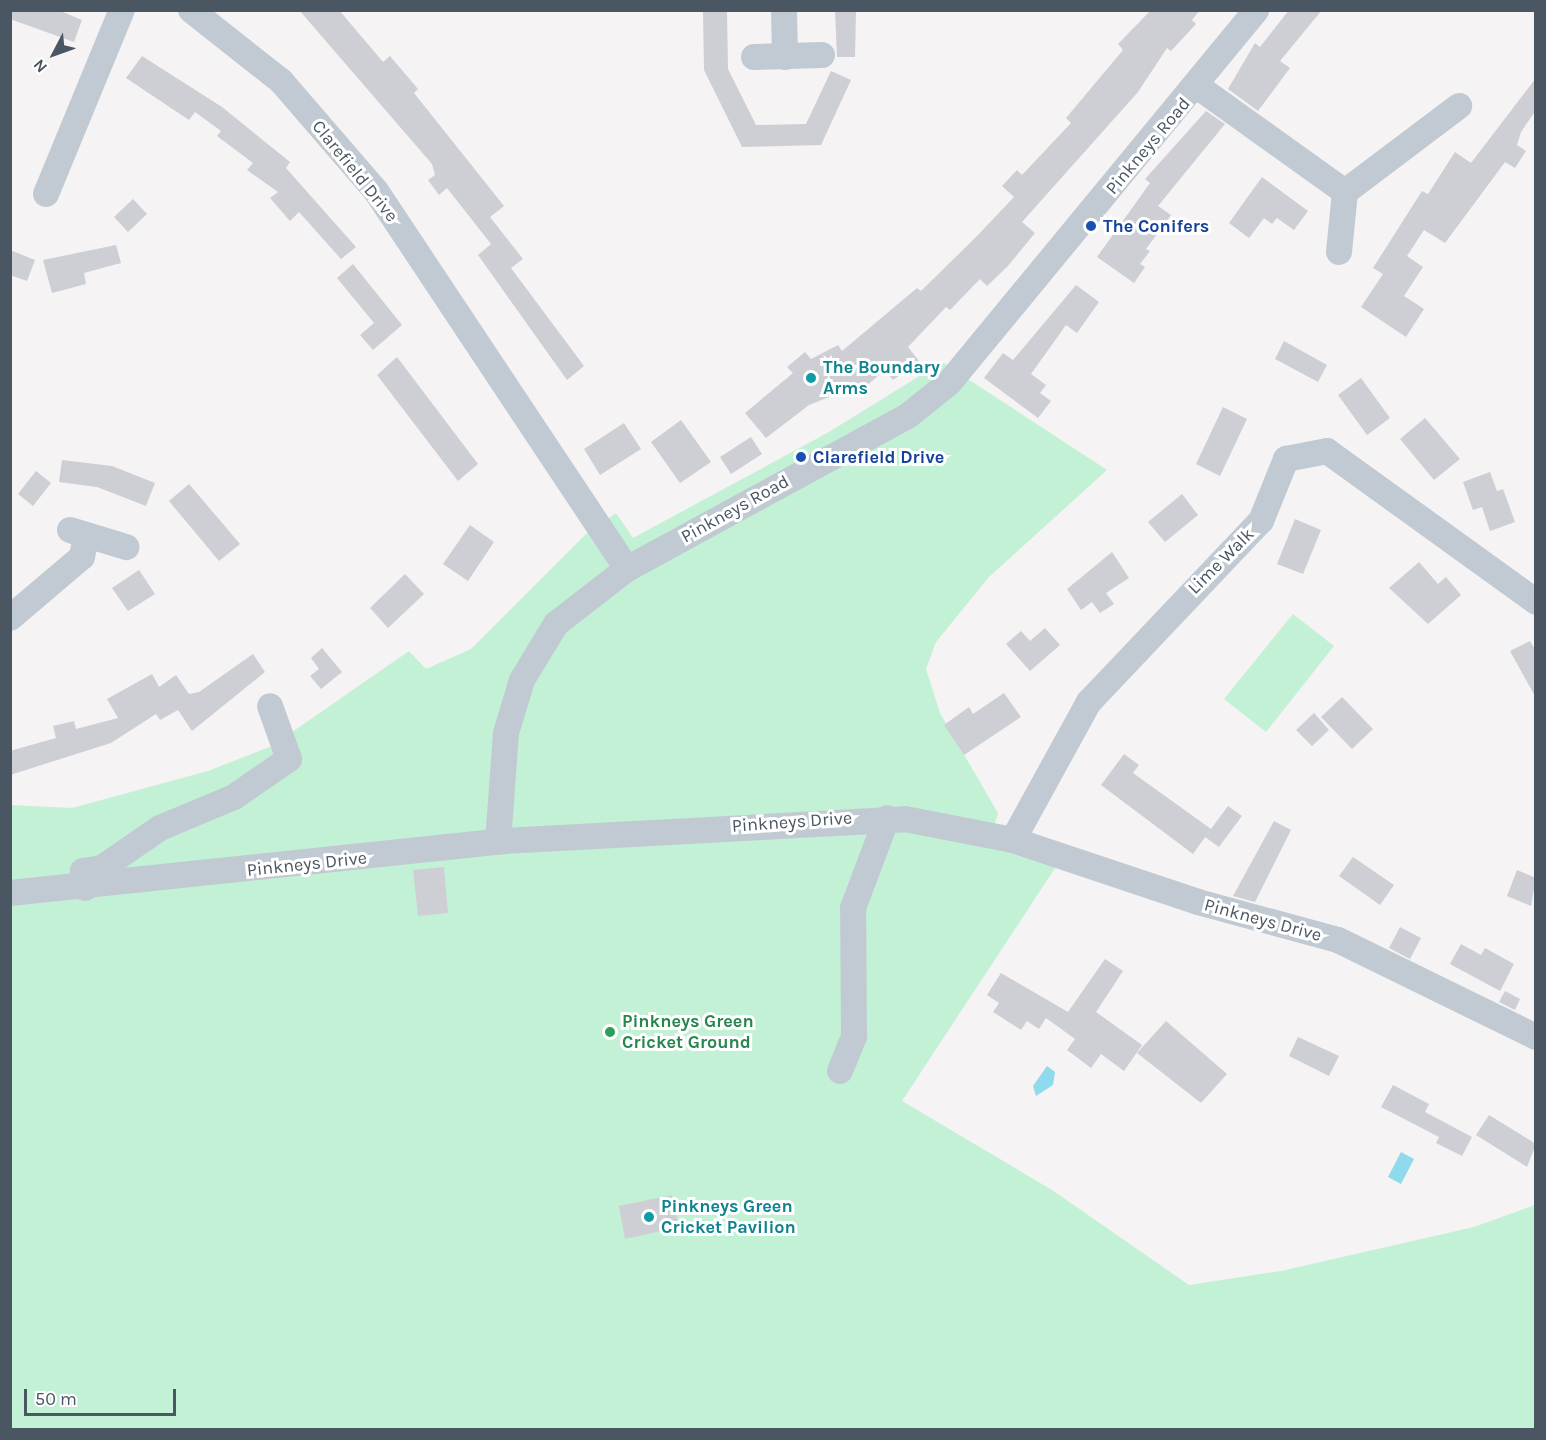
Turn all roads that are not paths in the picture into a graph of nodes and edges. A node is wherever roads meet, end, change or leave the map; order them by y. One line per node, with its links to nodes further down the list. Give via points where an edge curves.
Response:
1 (122, 10): 11 (street)
2 (191, 10): 14 (street, Clarefield Drive, via 281,81 376,191)
3 (784, 10): 7 (street)
4 (1256, 10): 8 (street, Pinkneys Road)
5 (822, 55): 7 (street)
6 (754, 57): 7 (street)
7 (785, 57)
8 (1197, 86): 10 (street); 14 (street, Pinkneys Road, via 949,383 909,415)
9 (1459, 106): 10 (street)
10 (1345, 192): 12 (street)
11 (46, 194)
12 (1339, 252)
13 (126, 547): 16 (street, via 78,533 82,556)
14 (627, 569): 20 (street, Pinkneys Road, via 556,624 522,680 506,733)
15 (1536, 602): 19 (street, Lime Walk, via 1327,451 1286,459 1261,521 1089,702)
16 (10, 618)
17 (270, 706): 21 (street, via 289,759 234,796 160,828 102,868 83,871)
18 (887, 818): 19 (street, Pinkneys Drive); 20 (street, Pinkneys Drive); 24 (street, via 853,908 854,1036)
19 (1013, 840): 23 (street, Pinkneys Drive, via 1198,903 1338,940)
20 (498, 842): 21 (street, Pinkneys Drive)
21 (85, 888): 22 (street, Pinkneys Drive)
22 (10, 893)
23 (1536, 1037)
24 (840, 1071)

